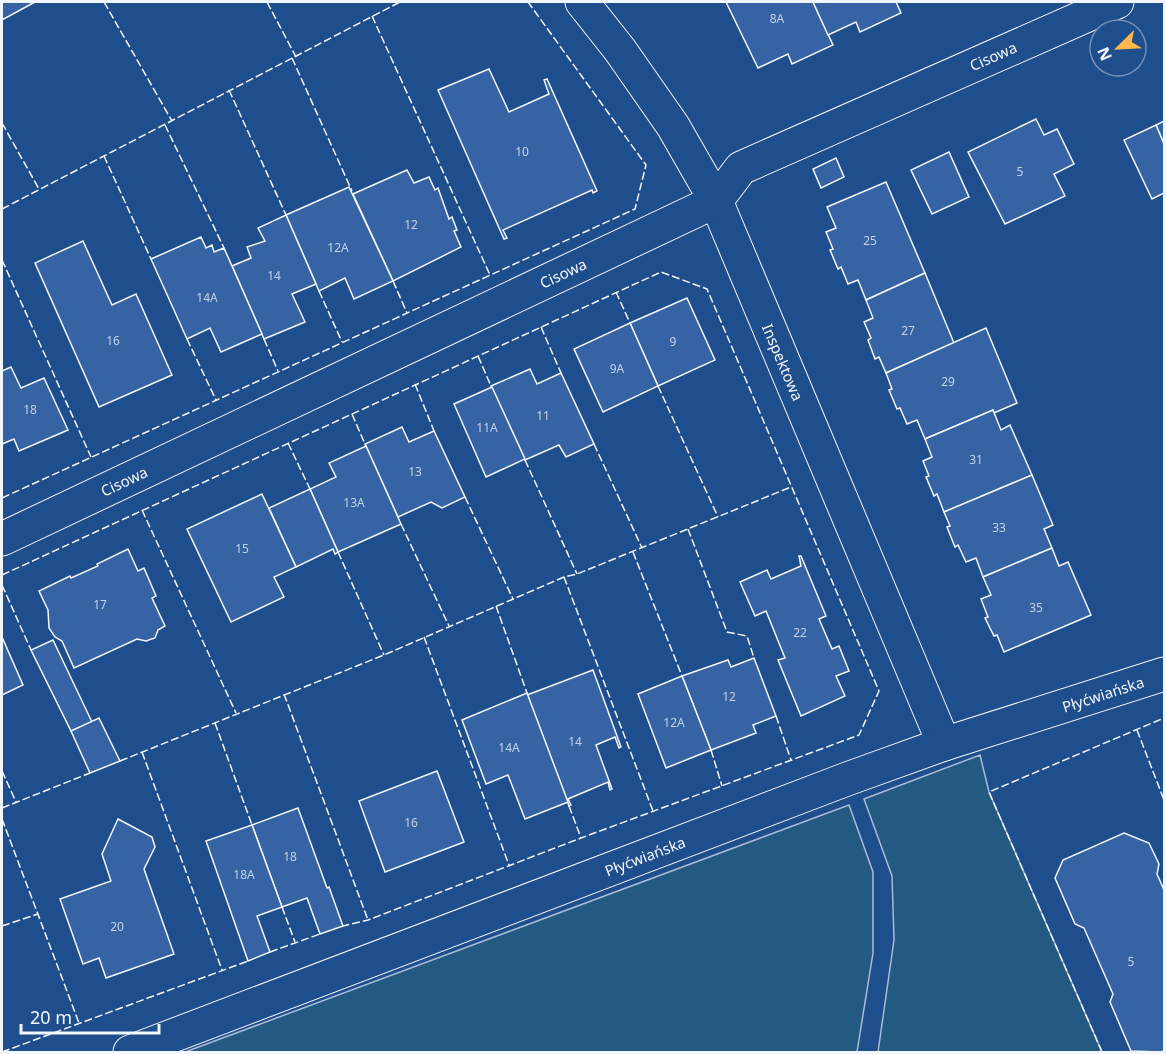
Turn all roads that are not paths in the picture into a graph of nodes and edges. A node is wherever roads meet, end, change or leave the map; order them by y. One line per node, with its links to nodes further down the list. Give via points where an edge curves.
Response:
1 (582, 2): 3 (street, Inspektowa, via 673,126)
2 (1117, 2): 3 (street, Cisowa, via 741,168)
3 (716, 201): 4 (street, Cisowa); 6 (street, Inspektowa)
4 (2, 539)
5 (1164, 674): 6 (street, Płyćwiańska)
6 (944, 744): 7 (street, Płyćwiańska)
7 (130, 1053)

